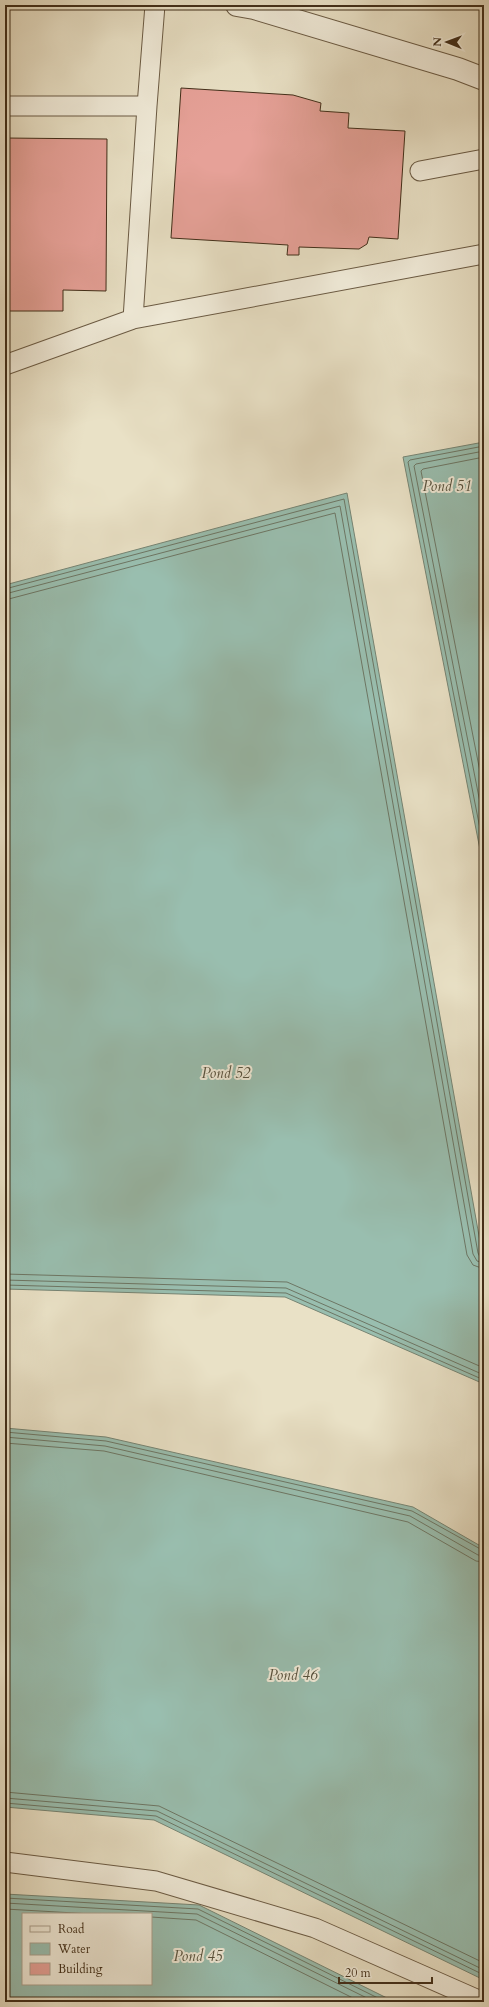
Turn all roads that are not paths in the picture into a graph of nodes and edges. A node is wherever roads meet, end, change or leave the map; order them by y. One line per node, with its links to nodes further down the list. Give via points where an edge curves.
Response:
1 (155, 5): 5 (lane)
2 (237, 5): 3 (street, via 450,66)
3 (484, 79)
4 (5, 106): 5 (lane)
5 (147, 106): 9 (lane)
6 (484, 159): 7 (lane)
7 (420, 171)
8 (484, 254): 9 (lane)
9 (133, 319): 10 (lane)
10 (5, 365)
11 (5, 1862): 12 (lane, via 156,1882 307,1925)
12 (483, 2002)

